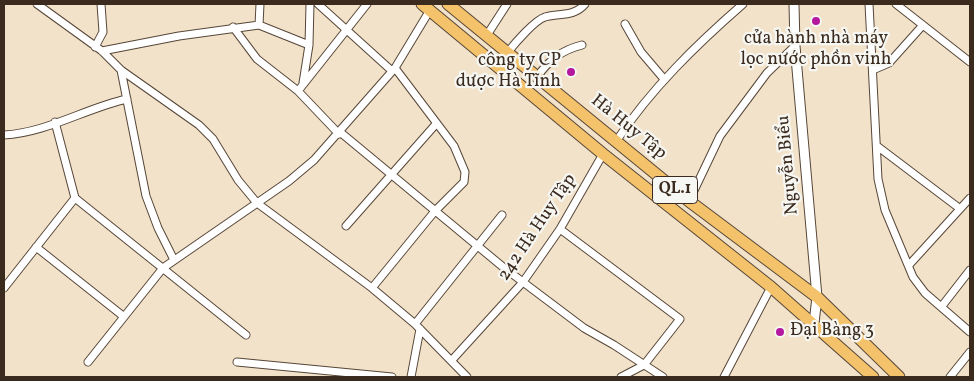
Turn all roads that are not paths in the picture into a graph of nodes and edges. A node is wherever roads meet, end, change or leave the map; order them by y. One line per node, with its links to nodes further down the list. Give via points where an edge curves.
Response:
1 (37, 4): 24 (street)
2 (101, 4): 24 (street, via 103,32)
3 (260, 4): 16 (street)
4 (310, 4): 21 (street)
5 (318, 4): 19 (street)
6 (367, 4): 19 (street)
7 (507, 4): 20 (street)
8 (585, 4): 26 (street, via 580,10 566,15 544,17)
9 (743, 4): 32 (street)
10 (794, 4): 23 (street, Nguyễn Biểu)
11 (868, 4): 30 (street)
12 (896, 4): 17 (street)
13 (453, 5): 20 (main road, Hà Huy Tập / QL.1)
14 (426, 7): 28 (street); 42 (main road, Hà Huy Tập / QL.1)
15 (624, 24): 32 (street, via 641,52)
16 (259, 25): 18 (street); 21 (street)
17 (923, 25): 27 (street); 30 (street, via 890,63)
18 (233, 27): 25 (street); 34 (street, via 257,59)
19 (346, 30): 28 (street); 33 (street)
20 (487, 35): 26 (main road, Hà Huy Tập / QL.1)
21 (309, 45): 33 (street)
22 (582, 45): 31 (street, via 565,49 546,64)
23 (795, 46): 46 (street, via 767,73 726,128); 63 (street, Nguyễn Biểu)
24 (95, 47): 25 (street)
25 (102, 51): 29 (street)
26 (508, 52): 31 (main road, Hà Huy Tập / QL.1)
27 (970, 62)
28 (394, 69): 37 (street); 38 (street)
29 (122, 70): 35 (street); 47 (street, via 200,125)
30 (873, 70): 41 (street)
31 (537, 77): 40 (main road, Hà Huy Tập / QL.1)
32 (664, 79): 40 (street, via 638,108)
33 (303, 83): 34 (street)
34 (298, 91): 38 (street)
35 (127, 100): 36 (street); 55 (street, via 146,196)
36 (55, 122): 39 (street); 44 (street)
37 (436, 124): 43 (street); 49 (street, via 454,146 465,172 464,182)
38 (339, 133): 43 (street); 47 (street, via 314,160)
39 (4, 135)
40 (617, 140): 46 (main road, Hà Huy Tập / QL.1)
41 (877, 146): 48 (street); 56 (street, via 878,179 885,210)
42 (603, 154): 52 (street, 242 Hà Huy Tập); 60 (main road, Hà Huy Tập / QL.1)
43 (391, 175): 49 (street); 51 (street)
44 (75, 198): 54 (street); 57 (street)
45 (970, 198): 48 (street)
46 (689, 201): 63 (main road, Hà Huy Tập / QL.1)
47 (257, 203): 55 (street); 62 (street)
48 (959, 208): 56 (street)
49 (435, 211): 53 (street); 62 (street)
50 (502, 215): 53 (street)
51 (346, 226)
52 (560, 229): 59 (street, 242 Hà Huy Tập); 74 (street, via 680,319)
53 (477, 245): 59 (street); 67 (street)
54 (36, 247): 61 (street); 65 (street)
55 (174, 260): 57 (street)
56 (909, 266): 64 (street, via 926,293)
57 (163, 268): 65 (street); 69 (street)
58 (970, 270): 64 (street)
59 (523, 282): 71 (street, 242 Hà Huy Tập); 74 (street, via 584,328)
60 (771, 287): 66 (main road, Hà Huy Tập / QL.1); 80 (street)
61 (4, 288)
62 (372, 288): 67 (street)
63 (817, 296): 66 (street, Nguyễn Biểu); 82 (main road, Hà Huy Tập / QL.1)
64 (942, 306): 68 (street)
65 (123, 316): 72 (street)
66 (814, 323): 81 (main road, Hà Huy Tập / QL.1)
67 (417, 326): 71 (street); 76 (street)
68 (970, 332)
69 (246, 335)
70 (970, 352): 83 (street)
71 (452, 360): 77 (street)
72 (88, 362)
73 (237, 362): 75 (street)
74 (644, 365): 78 (street); 79 (street)
75 (392, 377)
76 (411, 377)
77 (467, 377)
78 (621, 377)
79 (663, 377)
80 (724, 377)
81 (873, 377)
82 (900, 377)
83 (950, 377)

